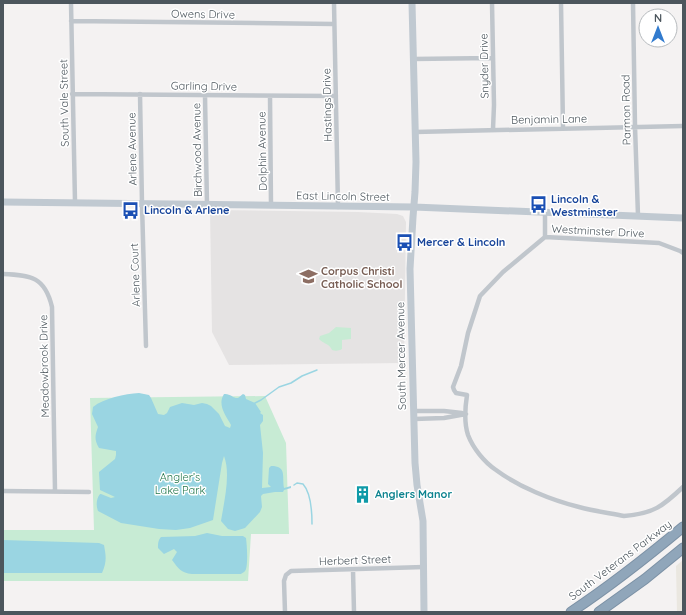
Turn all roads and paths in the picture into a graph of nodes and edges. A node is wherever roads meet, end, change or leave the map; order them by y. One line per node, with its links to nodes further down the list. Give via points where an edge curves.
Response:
1 (71, 3): 7 (street, South Vale Street)
2 (334, 3): 8 (street, Hastings Drive)
3 (412, 3): 10 (main road, South Mercer Avenue)
4 (492, 3): 9 (street, Snyder Drive)
5 (561, 3): 18 (street)
6 (633, 3): 16 (street, Parmon Road)
7 (71, 21): 8 (street, Owens Drive); 11 (street, South Vale Street)
8 (334, 24): 15 (street, Hastings Drive)
9 (492, 58): 10 (street); 19 (street, Snyder Drive)
10 (413, 59): 20 (main road, South Mercer Avenue)
11 (72, 94): 12 (street, Garling Drive); 22 (street, South Vale Street)
12 (140, 94): 13 (street, Garling Drive); 23 (street, Arlene Avenue)
13 (205, 96): 14 (street, Garling Drive); 24 (street, Birchwood Avenue)
14 (270, 96): 15 (street, Garling Drive); 25 (street, Dolphin Avenue)
15 (336, 96): 26 (street, Hastings Drive)
16 (635, 126): 17 (street, Benjamin Lane); 18 (street, Benjamin Lane); 29 (street, Parmon Road)
17 (683, 126)
18 (563, 128): 19 (street, Benjamin Lane)
19 (493, 129): 20 (street, Benjamin Lane)
20 (415, 132): 27 (main road, South Mercer Avenue)
21 (3, 202): 22 (main road, East Lincoln Street)
22 (75, 202): 23 (main road, East Lincoln Street)
23 (142, 204): 24 (main road, East Lincoln Street); 34 (street, Arlene Court)
24 (207, 205): 25 (main road, East Lincoln Street)
25 (271, 206): 26 (main road, East Lincoln Street)
26 (338, 207): 27 (main road, East Lincoln Street)
27 (414, 207): 28 (main road, East Lincoln Street); 35 (main road, South Mercer Avenue, via 410,269)
28 (545, 212): 29 (main road, East Lincoln Street); 31 (street)
29 (638, 216): 30 (main road, East Lincoln Street)
30 (683, 218)
31 (545, 237): 32 (street, Westminster Drive, via 659,243); 36 (street, Westminster Drive, via 503,272 480,296 453,387 456,393 467,395)
32 (683, 253)
33 (3, 274): 40 (street, Meadowbrook Drive, via 32,277 45,288 50,300)
34 (146, 346)
35 (414, 411): 36 (street); 37 (main road, South Mercer Avenue)
36 (466, 414): 37 (street); 38 (street, Westminster Drive, via 468,434 488,464 522,486 542,495 591,510 624,516 658,508)
37 (414, 419): 44 (main road, South Mercer Avenue, via 415,463 423,521)
38 (683, 487)
39 (3, 491): 40 (street)
40 (55, 491): 41 (street)
41 (89, 492)
42 (683, 526): 49 (highway, South Veterans Parkway, via 611,585)
43 (683, 548): 50 (highway)
44 (424, 567): 45 (street, Herbert Street); 48 (main road, South Mercer Avenue)
45 (353, 570): 46 (street, Herbert Street, via 291,571 284,581); 47 (street)
46 (285, 612)
47 (354, 612)
48 (424, 612)
49 (571, 612)
50 (599, 612)

